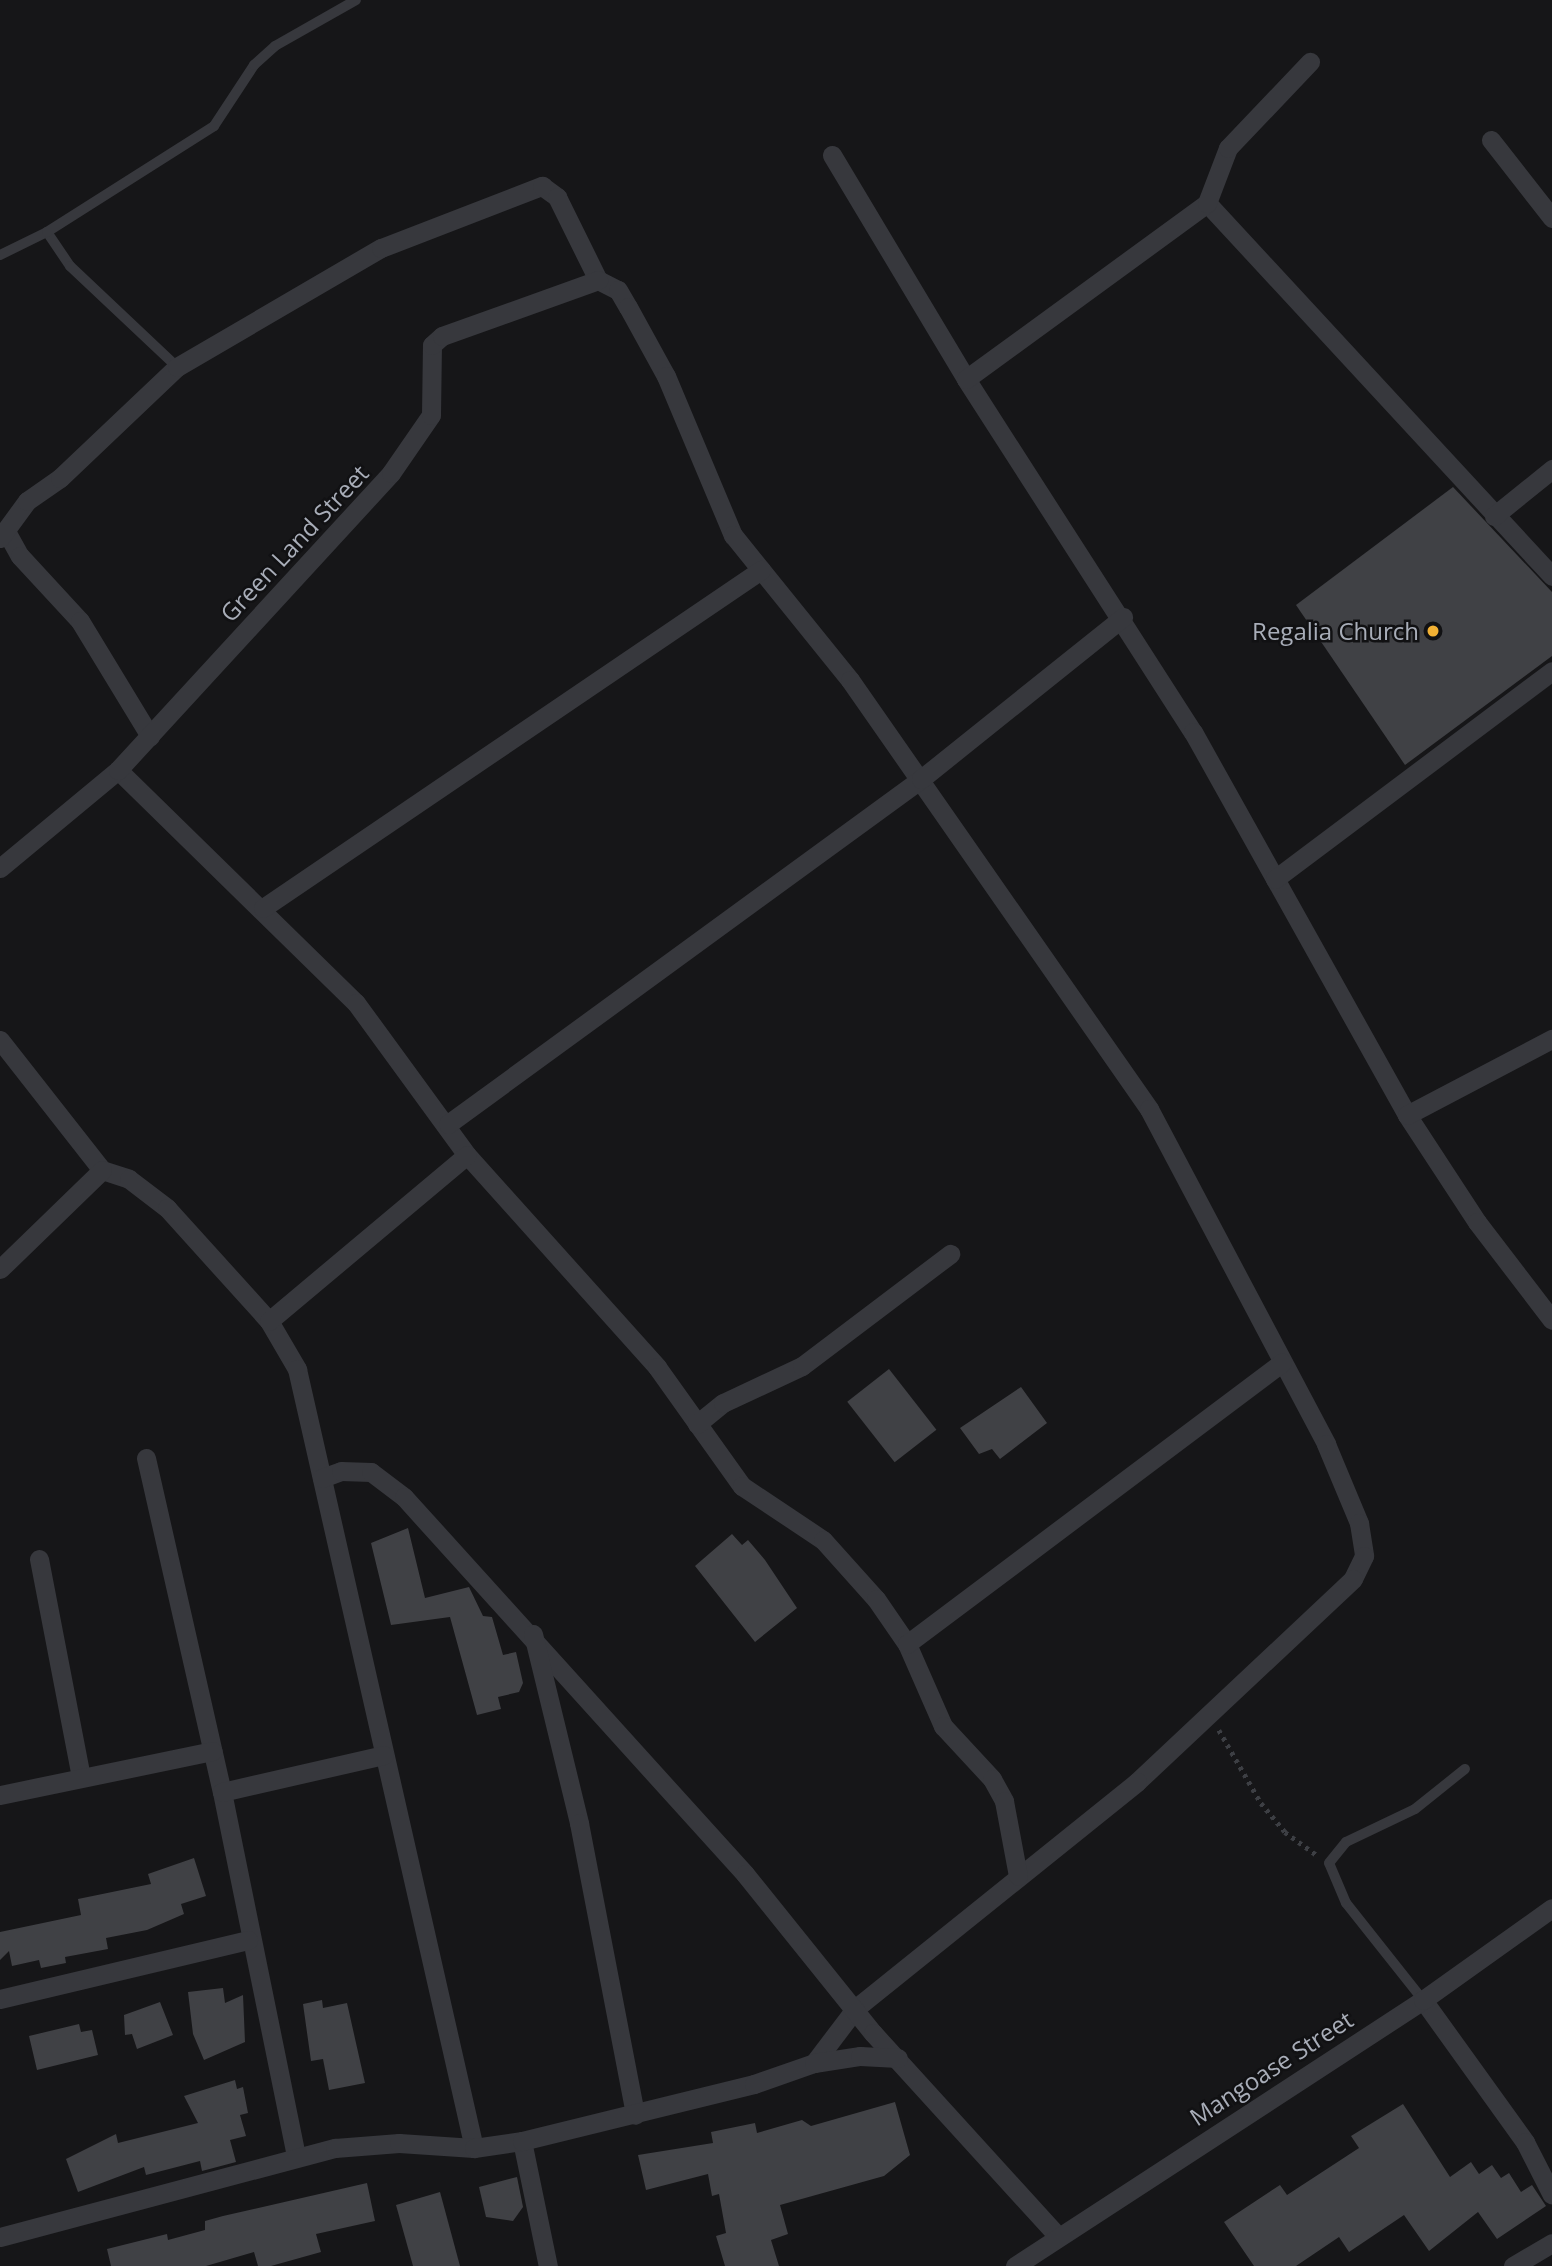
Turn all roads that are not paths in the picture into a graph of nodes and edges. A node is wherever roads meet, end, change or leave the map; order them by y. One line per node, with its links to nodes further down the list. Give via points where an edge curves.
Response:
1 (356, 0): 7 (lane, via 275,46 254,65 215,126)
2 (1310, 62): 5 (street, via 1228,148)
3 (1491, 140): 6 (street)
4 (832, 155): 11 (street)
5 (1207, 203): 11 (street); 13 (street)
6 (1552, 218)
7 (47, 232): 8 (lane); 10 (lane, via 70,266)
8 (0, 255)
9 (598, 280): 10 (street, via 557,197 542,186 527,189 359,259); 15 (street, via 618,290 628,306 666,376 720,510); 19 (street, Green Land Street, via 442,336 432,345 431,415 419,435 391,473)
10 (177, 367): 14 (street, via 60,478 27,502)
11 (966, 379): 17 (street)
12 (1552, 469): 13 (street)
13 (1494, 516): 16 (street)
14 (4, 536): 19 (street, via 80,621)
15 (761, 570): 21 (street); 24 (street)
16 (1552, 576)
17 (1123, 617): 21 (street); 23 (street)
18 (1552, 671): 23 (street)
19 (150, 736): 20 (street, Green Land Street)
20 (118, 770): 22 (street, Green Land Street); 24 (street)
21 (921, 779): 28 (street); 35 (street, via 985,879 1058,973 1149,1109)
22 (0, 868)
23 (1275, 879): 27 (street)
24 (263, 908): 28 (street, via 356,1003)
25 (1552, 1039): 27 (street)
26 (0, 1040): 30 (street)
27 (1407, 1115): 33 (street, via 1477,1222)
28 (448, 1124): 29 (street)
29 (467, 1155): 34 (street); 36 (street, via 657,1367)
30 (103, 1170): 32 (street); 34 (street, via 129,1179 167,1208)
31 (950, 1254): 36 (street, via 803,1367 723,1402)
32 (0, 1269)
33 (1552, 1320)
34 (269, 1321): 38 (street, via 297,1369)
35 (1282, 1362): 41 (street); 48 (street, via 1326,1444 1359,1523 1364,1556 1353,1580 1077,1833)
36 (697, 1424): 41 (street, via 742,1486 823,1540 876,1599)
37 (146, 1458): 42 (street)
38 (323, 1478): 40 (street, via 341,1471 372,1472 404,1497); 43 (street)
39 (39, 1559): 45 (street)
40 (533, 1634): 53 (street, via 746,1874); 56 (street, via 579,1823)
41 (907, 1644): 48 (street, via 943,1726 992,1779 1004,1801)
42 (212, 1751): 45 (street); 46 (street)
43 (384, 1755): 46 (street); 58 (street)
44 (1465, 1769): 52 (lane, via 1415,1809 1346,1842 1329,1863 1346,1903)
45 (81, 1777): 47 (street)
46 (222, 1792): 50 (street)
47 (0, 1795)
48 (1018, 1876): 53 (street)
49 (1552, 1908): 52 (street, Mangoase Street)
50 (248, 1940): 51 (street); 59 (street)
51 (0, 1999)
52 (1423, 2000): 60 (street, via 1525,2142); 61 (street, Mangoase Street)
53 (855, 2010): 54 (street); 55 (street)
54 (898, 2059): 55 (street, via 860,2056); 61 (street)
55 (814, 2063): 56 (street)
56 (635, 2115): 57 (street)
57 (522, 2141): 58 (street); 64 (street)
58 (474, 2148): 59 (street, via 398,2143)
59 (296, 2157): 62 (street)
60 (1552, 2195)
61 (1057, 2235): 65 (street, Mangoase Street)
62 (0, 2237)
63 (1552, 2243): 66 (street)
64 (548, 2266)
65 (1014, 2266)
66 (1513, 2266)

